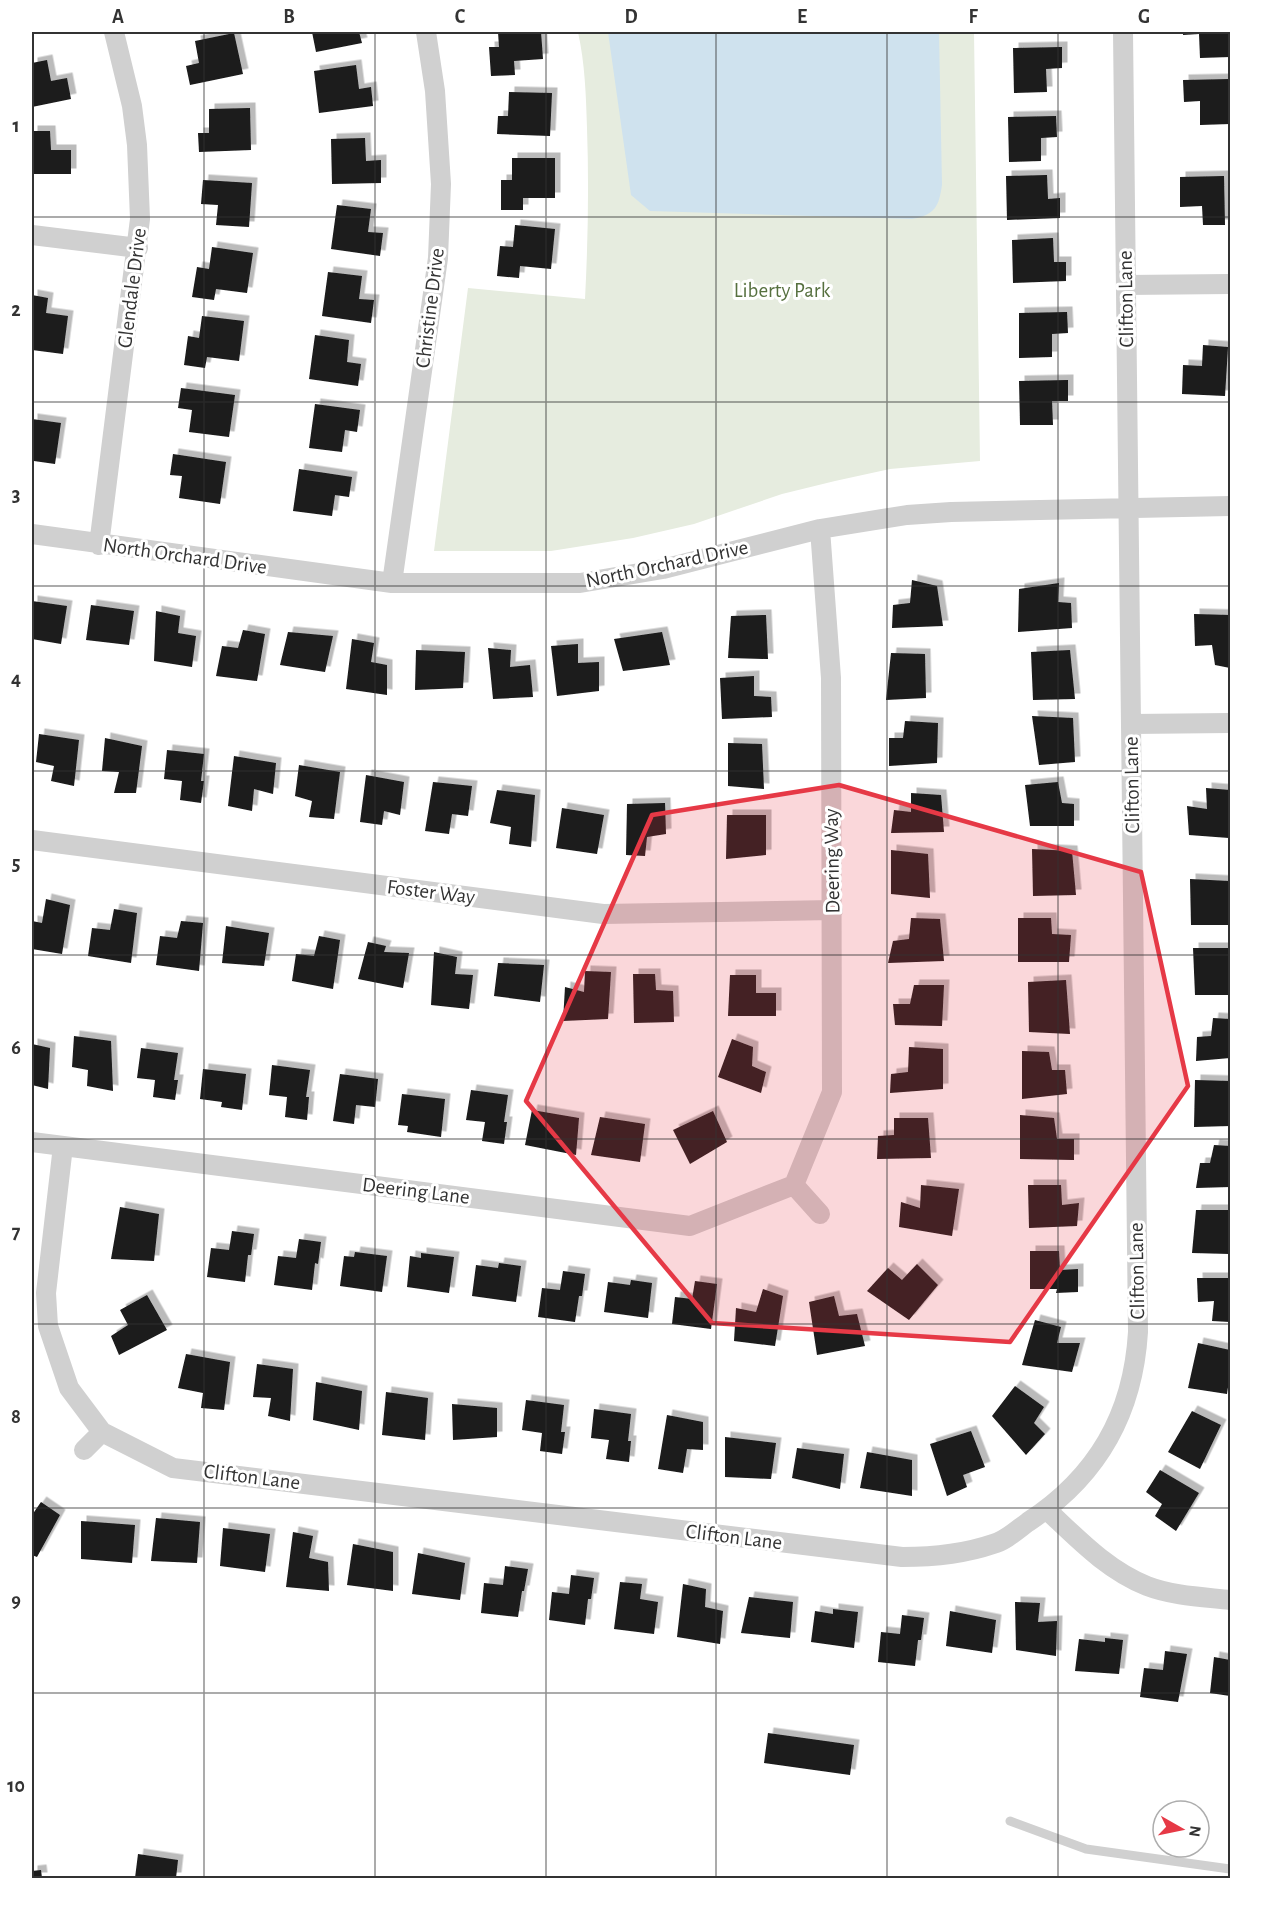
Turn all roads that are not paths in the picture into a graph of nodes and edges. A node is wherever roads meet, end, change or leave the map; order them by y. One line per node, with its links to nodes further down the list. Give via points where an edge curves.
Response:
1 (114, 32): 5 (street, Glendale Drive, via 137,145)
2 (426, 32): 13 (street, Christine Drive, via 435,91 441,184 438,258)
3 (1123, 32): 7 (street, Clifton Lane)
4 (32, 235): 5 (street)
5 (138, 248): 12 (street, Glendale Drive)
6 (1230, 284): 7 (street)
7 (1126, 285): 9 (street, Clifton Lane)
8 (1230, 506): 9 (street, North Orchard Drive)
9 (1130, 508): 10 (street, North Orchard Drive, via 951,512); 15 (street, Clifton Lane)
10 (820, 529): 13 (street, North Orchard Drive, via 663,569 580,583); 17 (street, Deering Way, via 831,678)
11 (32, 534): 12 (street, North Orchard Drive)
12 (99, 545): 13 (street, North Orchard Drive)
13 (392, 583)
14 (1230, 723): 15 (street)
15 (1131, 724): 24 (street, Clifton Lane, via 1137,1359 1117,1426 1082,1477)
16 (32, 840): 17 (street, Foster Way, via 603,914)
17 (833, 910): 20 (street, Deering Way, via 831,1092)
18 (32, 1142): 19 (street, Deering Lane)
19 (63, 1146): 20 (street, Deering Lane, via 690,1226); 22 (street, Clifton Lane, via 46,1293 48,1326 69,1388)
20 (794, 1185): 21 (street)
21 (820, 1214)
22 (102, 1432): 23 (street); 24 (street, Clifton Lane, via 173,1468 902,1557 928,1557 995,1544)
23 (84, 1450)
24 (1047, 1510): 25 (street, via 1098,1557 1124,1575 1149,1587)
25 (1230, 1600)
26 (1010, 1821): 27 (lane, via 1086,1849)
27 (1230, 1869)

